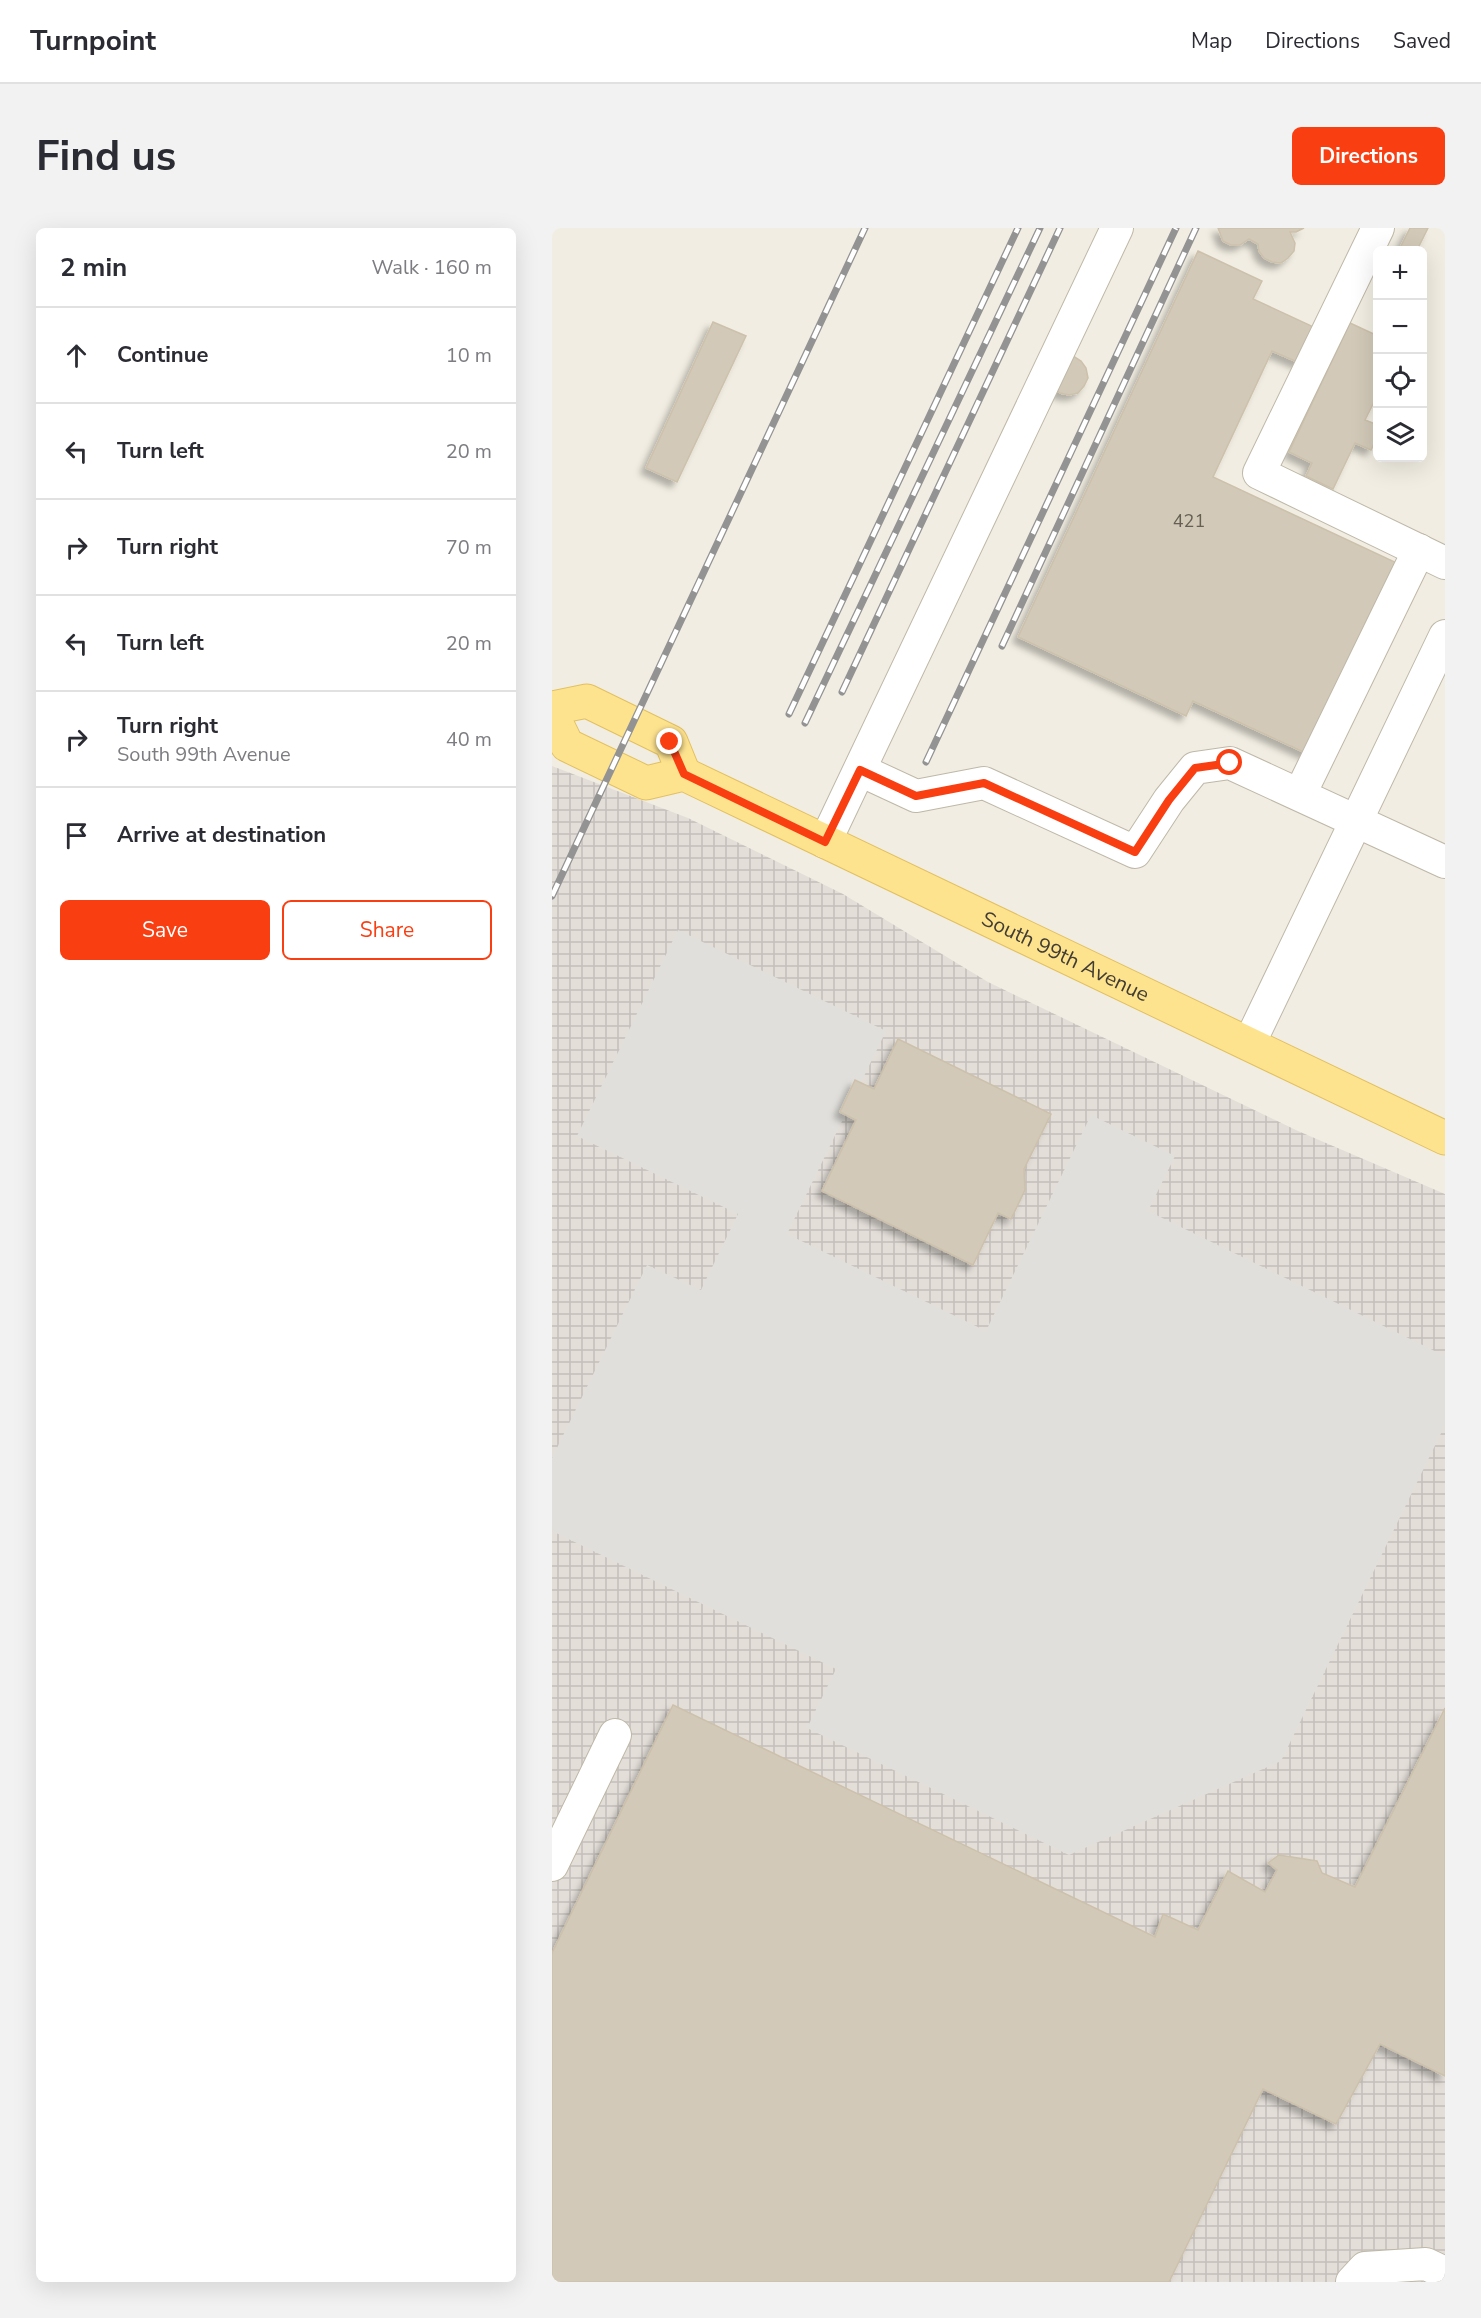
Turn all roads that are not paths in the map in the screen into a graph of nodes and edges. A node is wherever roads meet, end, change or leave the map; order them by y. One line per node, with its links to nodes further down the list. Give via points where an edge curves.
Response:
1 (1117, 228): 7 (lane)
2 (1378, 228): 3 (lane, via 1259,473)
3 (1432, 556): 9 (lane)
4 (1445, 636): 10 (lane)
5 (552, 708): 8 (main road, via 587,701 670,742)
6 (552, 714): 8 (main road, via 567,745 646,783)
7 (860, 770): 9 (lane, via 916,796 984,783 1135,852 1195,768 1230,763); 11 (lane)
8 (684, 774): 11 (main road, South 99th Avenue)
9 (1300, 794): 10 (lane)
10 (1357, 819): 12 (lane); 13 (lane)
11 (825, 842): 13 (main road, South 99th Avenue)
12 (1445, 862)
13 (1249, 1044): 14 (main road, South 99th Avenue)
14 (1445, 1138)
15 (615, 1735): 16 (lane)
16 (552, 1864)
17 (1445, 2273): 18 (lane, via 1426,2264 1365,2268)
18 (1352, 2282)

